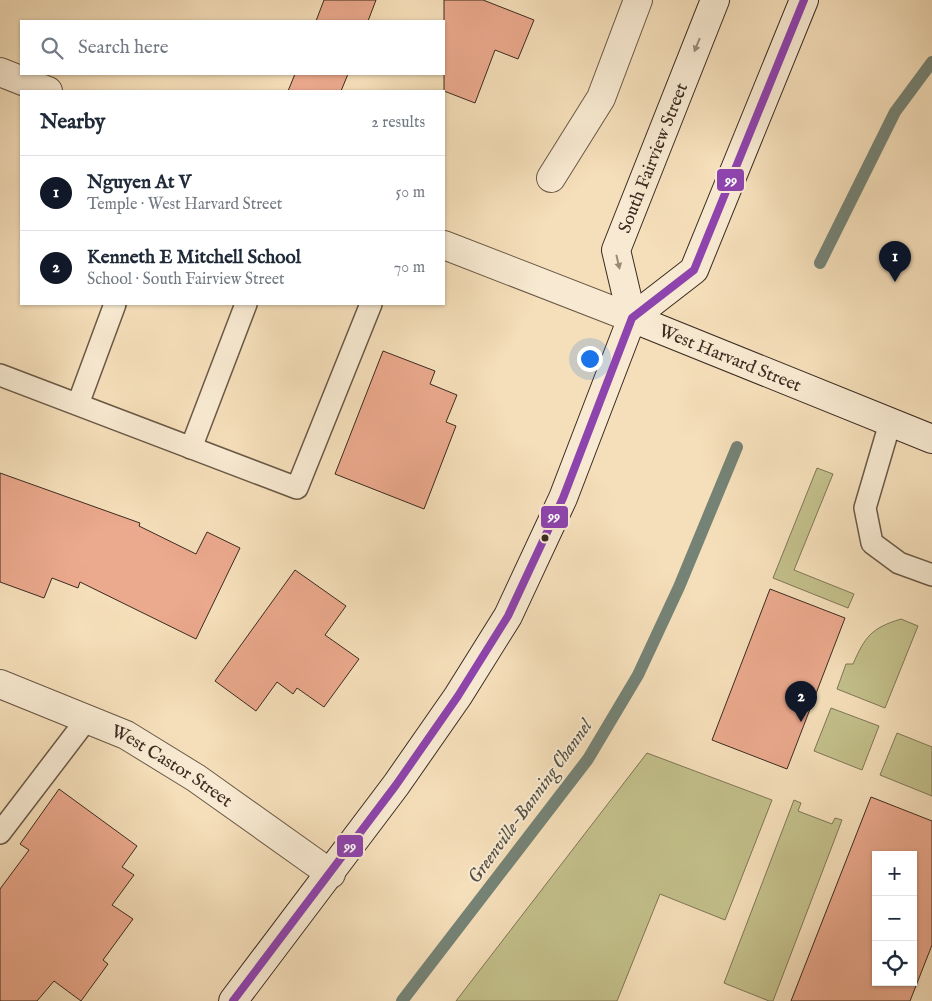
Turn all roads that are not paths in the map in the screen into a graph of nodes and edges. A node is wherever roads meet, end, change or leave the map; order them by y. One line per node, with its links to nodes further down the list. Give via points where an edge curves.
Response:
1 (638, 0): 6 (main road, via 601,98)
2 (715, 0): 11 (main road, South Fairview Street, one-way to 11, via 616,250)
3 (804, 0): 11 (main road, via 694,270)
4 (0, 72): 5 (main road)
5 (45, 90)
6 (551, 178)
7 (445, 245): 11 (main road, West Harvard Street)
8 (116, 305): 13 (lane)
9 (246, 305): 16 (lane)
10 (371, 305): 16 (lane, via 297,488)
11 (632, 318): 14 (main road, West Harvard Street); 21 (main road, via 563,498 508,616 446,713)
12 (0, 375): 13 (lane)
13 (78, 404): 16 (lane)
14 (890, 423): 15 (main road, West Harvard Street); 17 (lane, via 865,508 872,543 900,563)
15 (932, 439)
16 (191, 448)
17 (932, 575)
18 (0, 684): 19 (main road, West Castor Street)
19 (87, 719): 20 (lane); 21 (main road, West Castor Street, via 126,734 196,778)
20 (0, 833)
21 (331, 874): 22 (main road)
22 (233, 1001)

